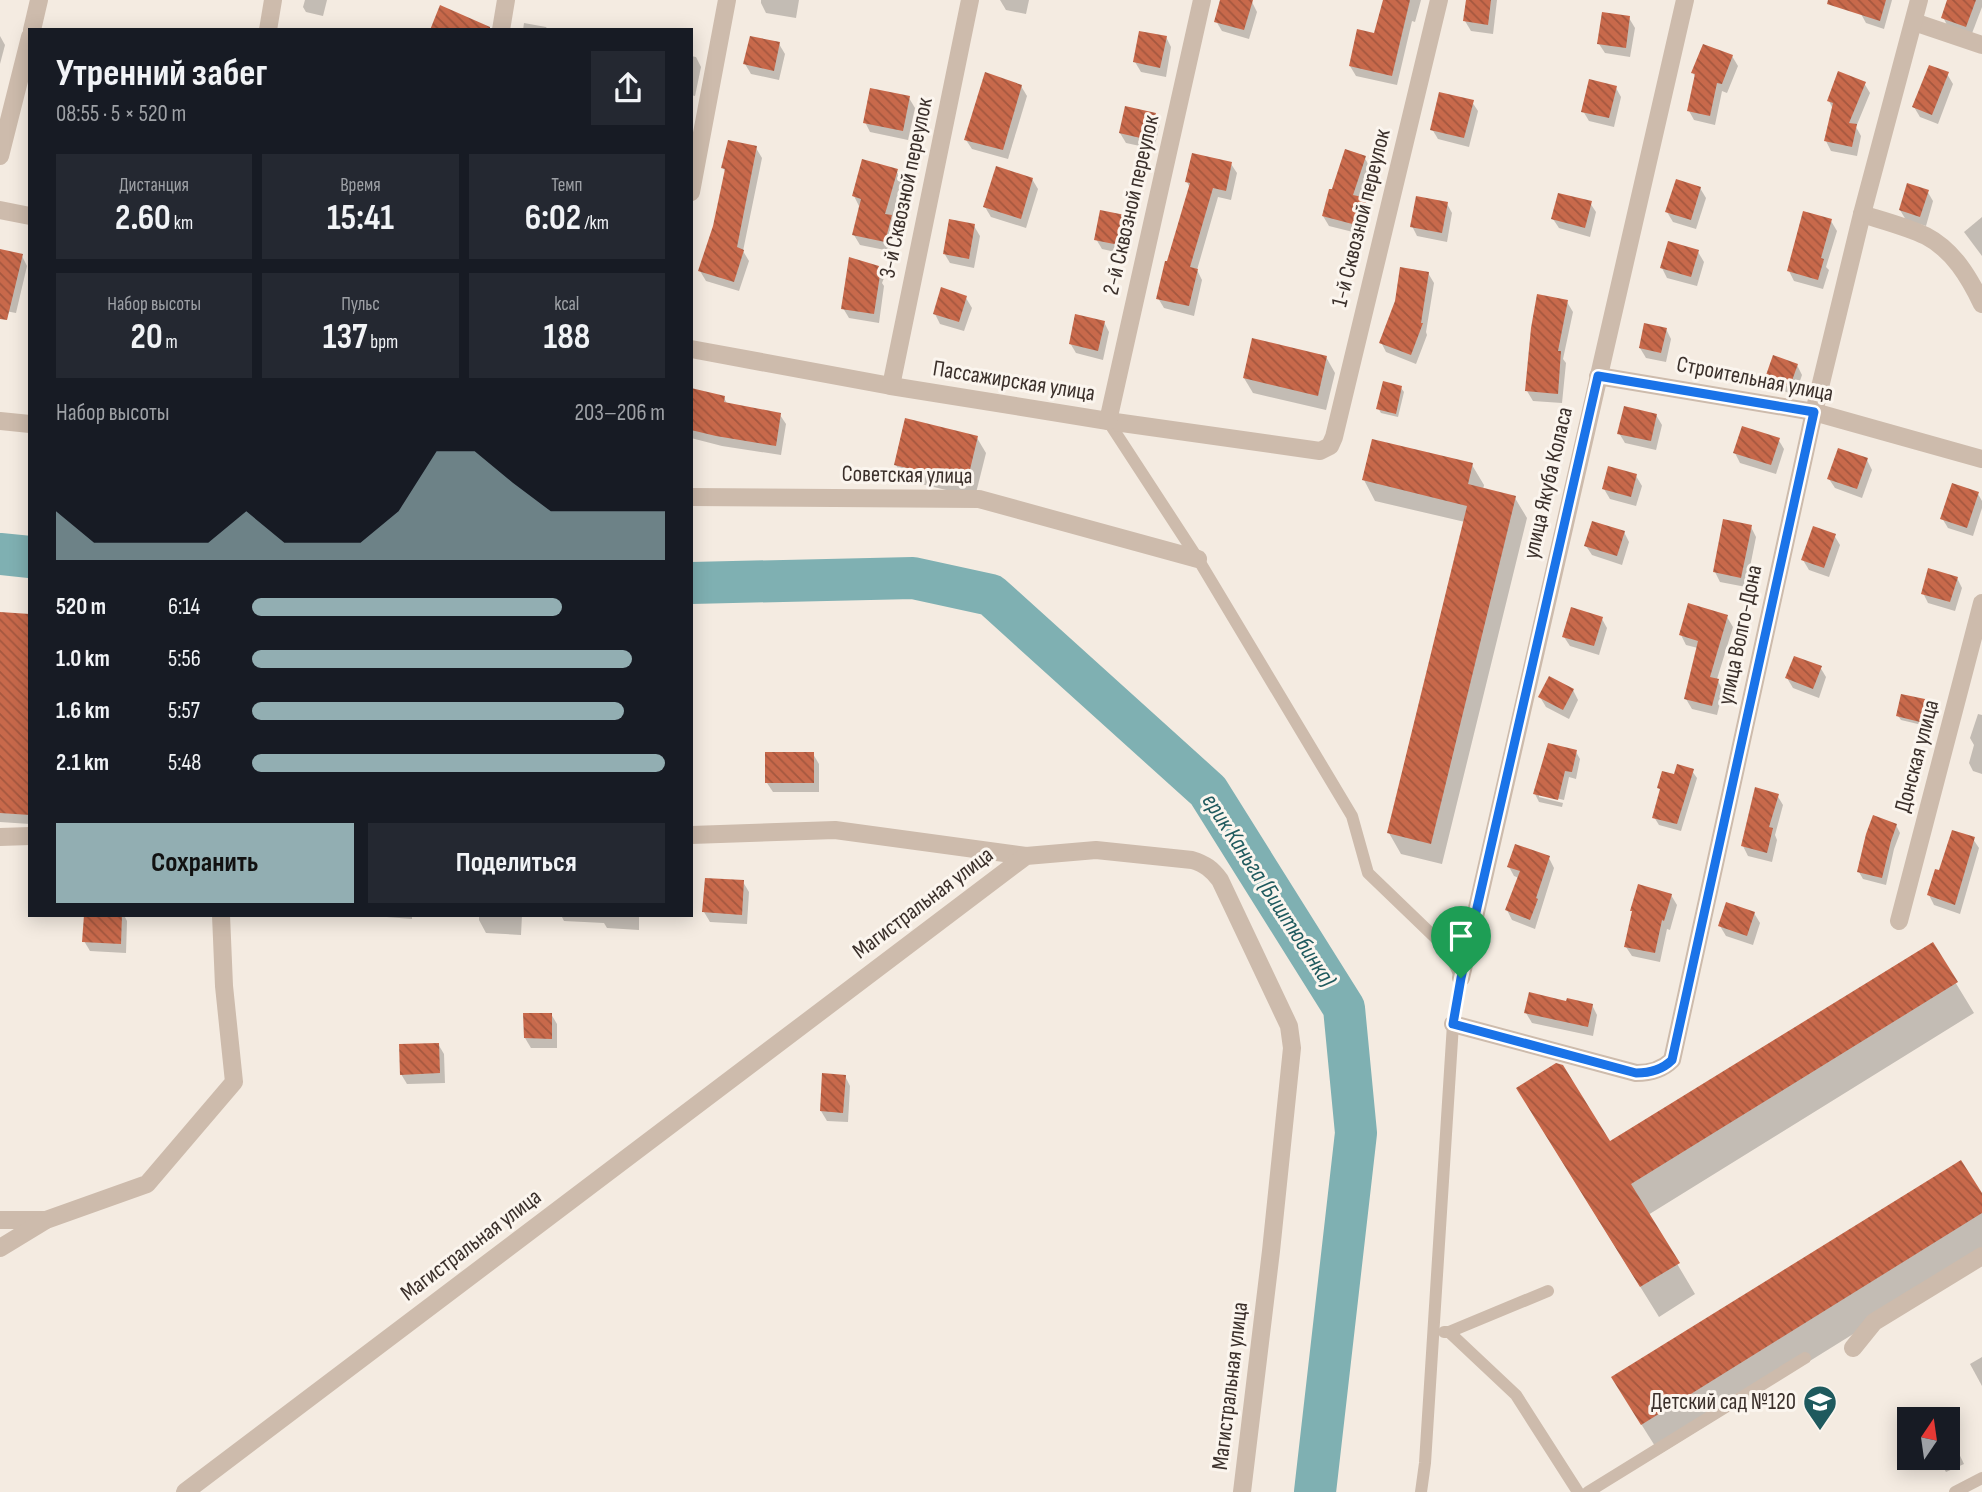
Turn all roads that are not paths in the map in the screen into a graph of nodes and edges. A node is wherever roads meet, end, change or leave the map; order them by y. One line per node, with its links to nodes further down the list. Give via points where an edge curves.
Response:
1 (39, 0): 11 (street)
2 (273, 0): 12 (street)
3 (506, 0): 13 (street)
4 (727, 0): 17 (street)
5 (970, 0): 24 (street, 3-й Сквозной переулок)
6 (1202, 0): 27 (street, 2-й Сквозной переулок)
7 (1439, 0): 29 (street, 1-й Сквозной переулок)
8 (1685, 0): 23 (street, улица Якуба Коласа)
9 (1919, 0): 10 (street, улица Волго-Дона)
10 (1914, 22): 15 (street); 19 (street, улица Волго-Дона)
11 (32, 28)
12 (268, 28)
13 (501, 28)
14 (28, 45): 16 (street)
15 (1982, 45)
16 (0, 156)
17 (693, 181)
18 (0, 210): 20 (street)
19 (1862, 214): 21 (street, via 1925,236 1949,253 1970,279); 25 (street, улица Волго-Дона)
20 (28, 216)
21 (1982, 304)
22 (693, 349): 24 (street, Пассажирская улица)
23 (1598, 376): 25 (street, Строительная улица); 40 (street, улица Якуба Коласа)
24 (891, 386): 27 (street, Пассажирская улица)
25 (1814, 412): 30 (street, Строительная улица); 41 (street, улица Волго-Дона, via 1672,1060 1665,1067 1636,1073)
26 (0, 421): 28 (street)
27 (1108, 421): 29 (street, Пассажирская улица, via 1320,452); 32 (lane)
28 (28, 424)
29 (1330, 446)
30 (1982, 458)
31 (693, 497): 32 (street, Советская улица, via 979,499)
32 (1198, 559): 40 (lane, via 1352,816 1368,873 1448,950)
33 (1982, 603): 39 (street, Донская улица)
34 (693, 835): 37 (street, via 835,830)
35 (0, 836): 36 (street)
36 (28, 836)
37 (1026, 856): 52 (street, Магистральная улица); 53 (street, Магистральная улица, via 1096,850 1192,860 1208,866 1220,880 1289,1026 1292,1048)
38 (221, 917): 43 (street, via 234,1082 147,1184)
39 (1899, 921)
40 (1461, 978): 41 (lane)
41 (1453, 1024): 48 (lane)
42 (0, 1220): 43 (street)
43 (46, 1220): 44 (street)
44 (0, 1248)
45 (1982, 1256): 49 (street, via 1874,1322)
46 (1548, 1291): 47 (lane)
47 (1449, 1332): 48 (lane); 55 (lane, via 1516,1395)
48 (1433, 1333): 54 (lane)
49 (1853, 1348)
50 (1805, 1358): 56 (lane)
51 (1982, 1478): 57 (lane)
52 (186, 1492)
53 (1242, 1492)
54 (1421, 1492)
55 (1578, 1492)
56 (1588, 1492)
57 (1955, 1492)

